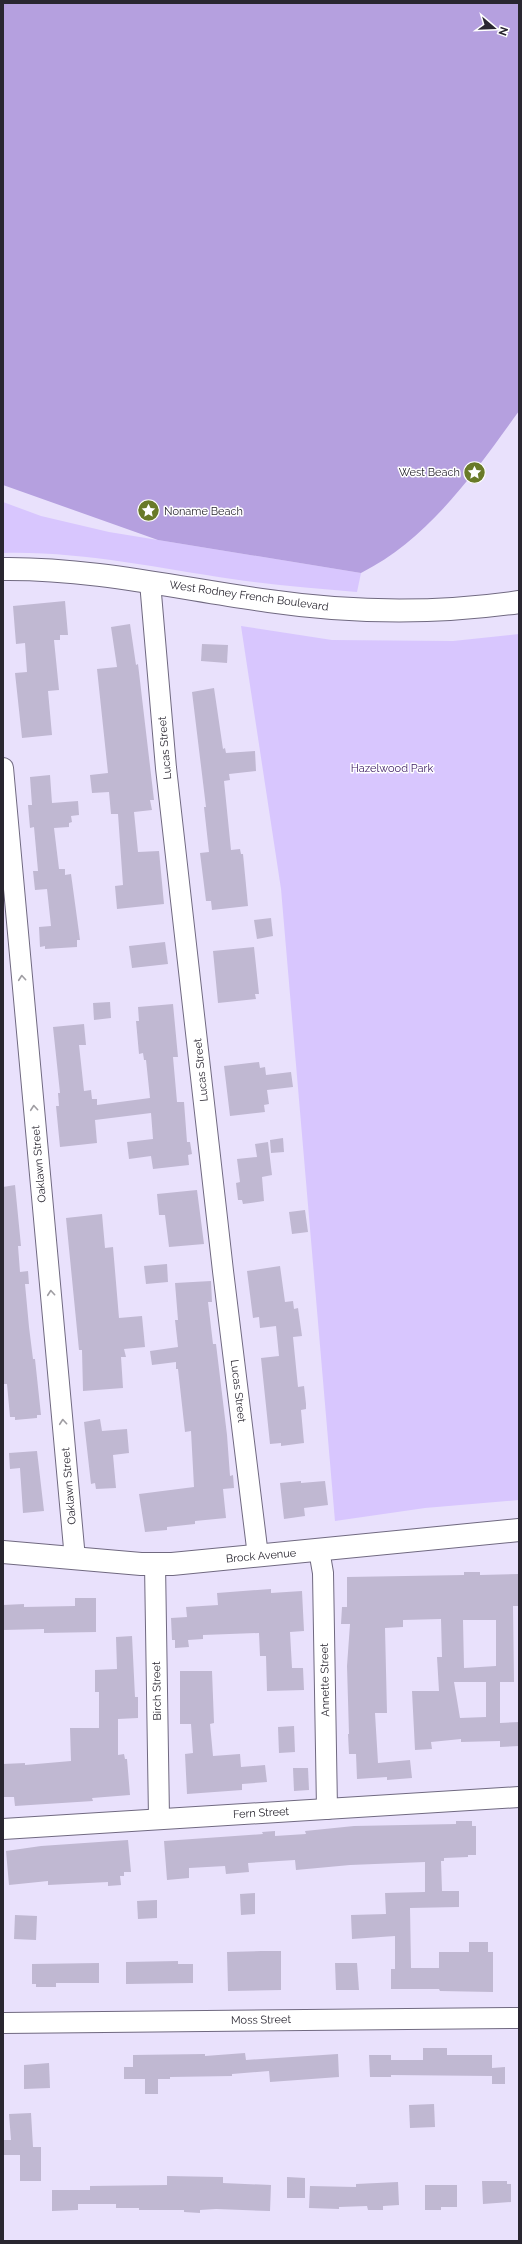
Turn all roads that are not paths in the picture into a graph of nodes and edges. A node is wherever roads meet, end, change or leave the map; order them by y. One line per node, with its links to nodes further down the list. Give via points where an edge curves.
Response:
1 (3, 569): 2 (main road, West Rodney French Boulevard, via 62,570)
2 (150, 582): 3 (main road, West Rodney French Boulevard, via 270,601 342,608 438,610); 8 (street, Lucas Street, via 166,768)
3 (519, 602)
4 (3, 768): 9 (street, Oaklawn Street, one-way to 4)
5 (519, 1530): 6 (main road, Brock Avenue)
6 (319, 1550): 8 (main road, Brock Avenue); 12 (street, Annette Street, via 323,1573)
7 (3, 1552): 9 (main road, Brock Avenue)
8 (258, 1556): 10 (main road, Brock Avenue)
9 (75, 1559): 10 (main road, Brock Avenue)
10 (156, 1564): 13 (street, Birch Street)
11 (519, 1797): 12 (street, Fern Street)
12 (327, 1809): 13 (street, Fern Street)
13 (159, 1818): 14 (street, Fern Street)
14 (3, 1829)
15 (519, 2018): 16 (street, Moss Street)
16 (3, 2023)

